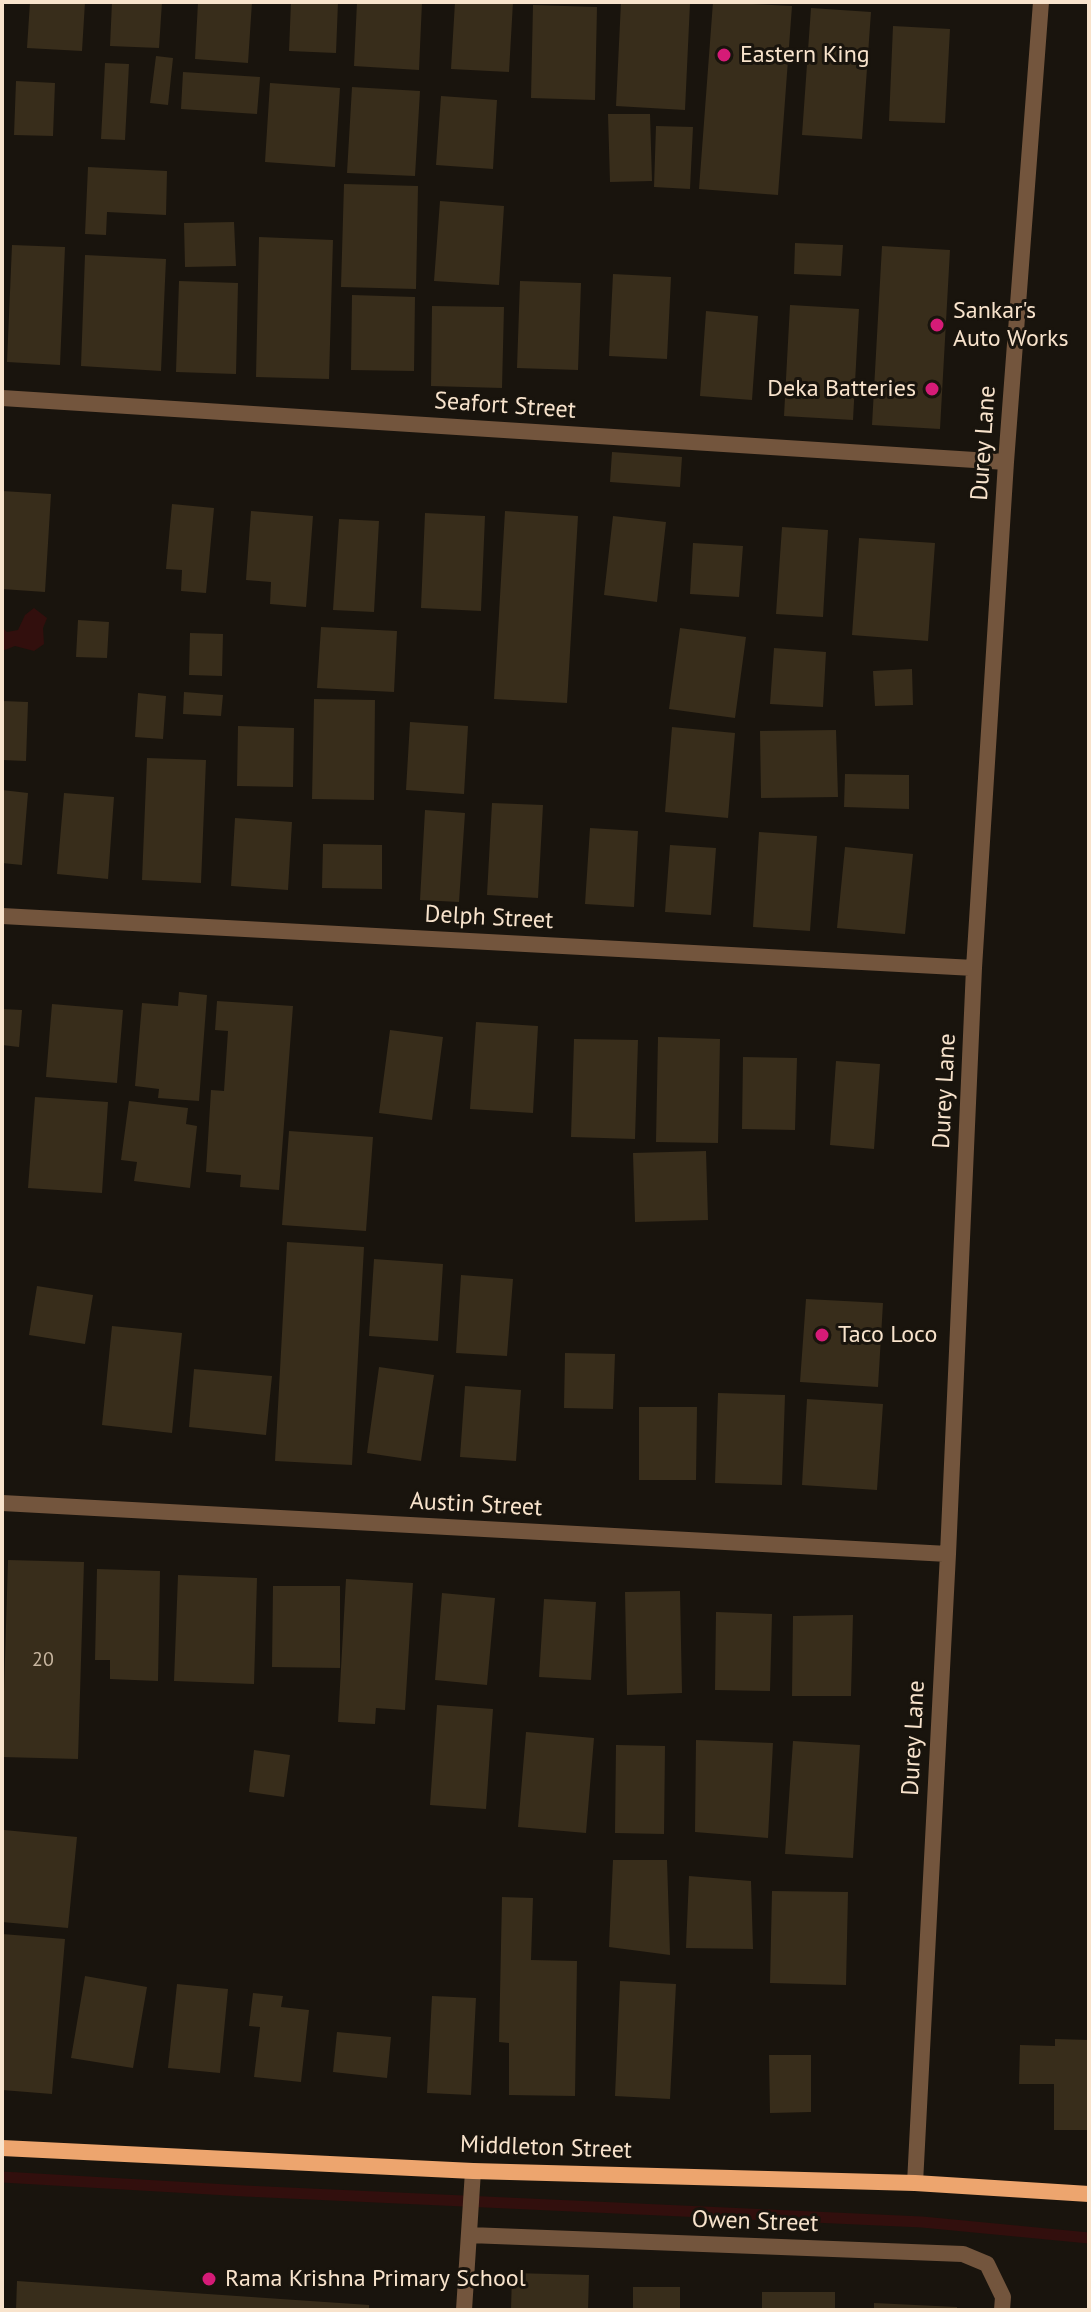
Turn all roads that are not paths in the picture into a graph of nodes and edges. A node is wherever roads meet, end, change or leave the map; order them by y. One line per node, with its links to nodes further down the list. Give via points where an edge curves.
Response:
1 (1041, 2): 3 (street, Durey Lane)
2 (2, 398): 3 (street, Seafort Street)
3 (1006, 462): 5 (street, Durey Lane)
4 (2, 916): 5 (street, Delph Street)
5 (974, 968): 7 (street, Durey Lane)
6 (2, 1503): 7 (street, Austin Street)
7 (948, 1554): 10 (street, Durey Lane)
8 (2, 2148): 9 (street, Middleton Street)
9 (473, 2171): 10 (street, Middleton Street); 12 (street)
10 (915, 2183): 11 (street, Middleton Street)
11 (1089, 2194)
12 (469, 2235): 13 (street); 14 (street, Owen Street, via 963,2254 987,2264 1003,2297)
13 (464, 2310)
14 (1002, 2310)

